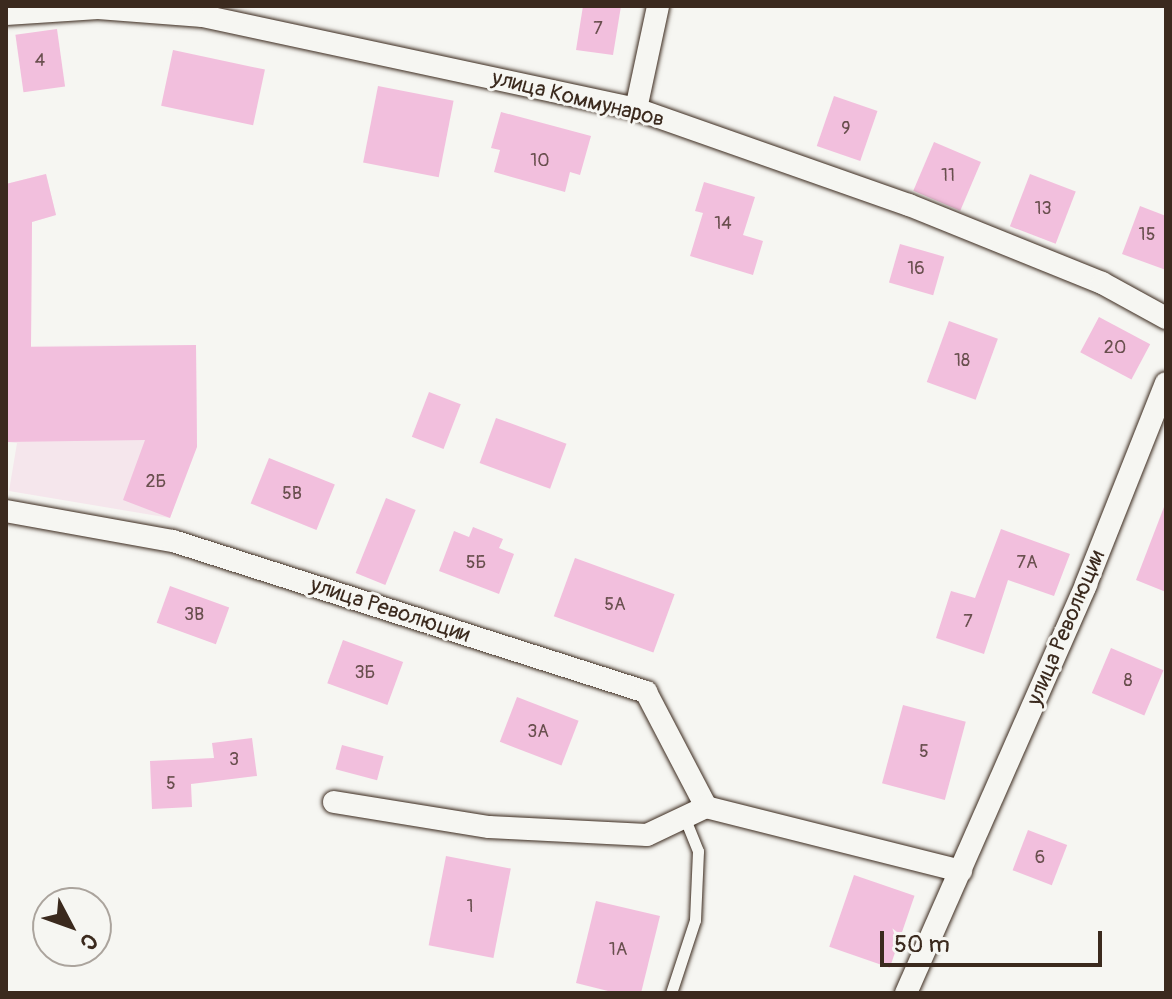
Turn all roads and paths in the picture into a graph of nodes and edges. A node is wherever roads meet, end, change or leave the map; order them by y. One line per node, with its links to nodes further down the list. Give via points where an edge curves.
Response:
1 (658, 6): 3 (street)
2 (6, 14): 3 (street, улица Коммунаров, via 98,8 203,16)
3 (636, 109): 4 (street, улица Коммунаров, via 923,211 1102,283)
4 (1166, 318)
5 (1166, 383): 10 (street, улица Революции, via 1086,584)
6 (6, 511): 8 (street, улица Революции, via 173,541 646,692)
7 (334, 802): 9 (street, via 489,827 647,835)
8 (706, 807): 9 (street); 10 (street)
9 (684, 817): 11 (lane, via 698,851 695,920)
10 (961, 871): 12 (street, улица Революции)
11 (671, 993)
12 (906, 993)

